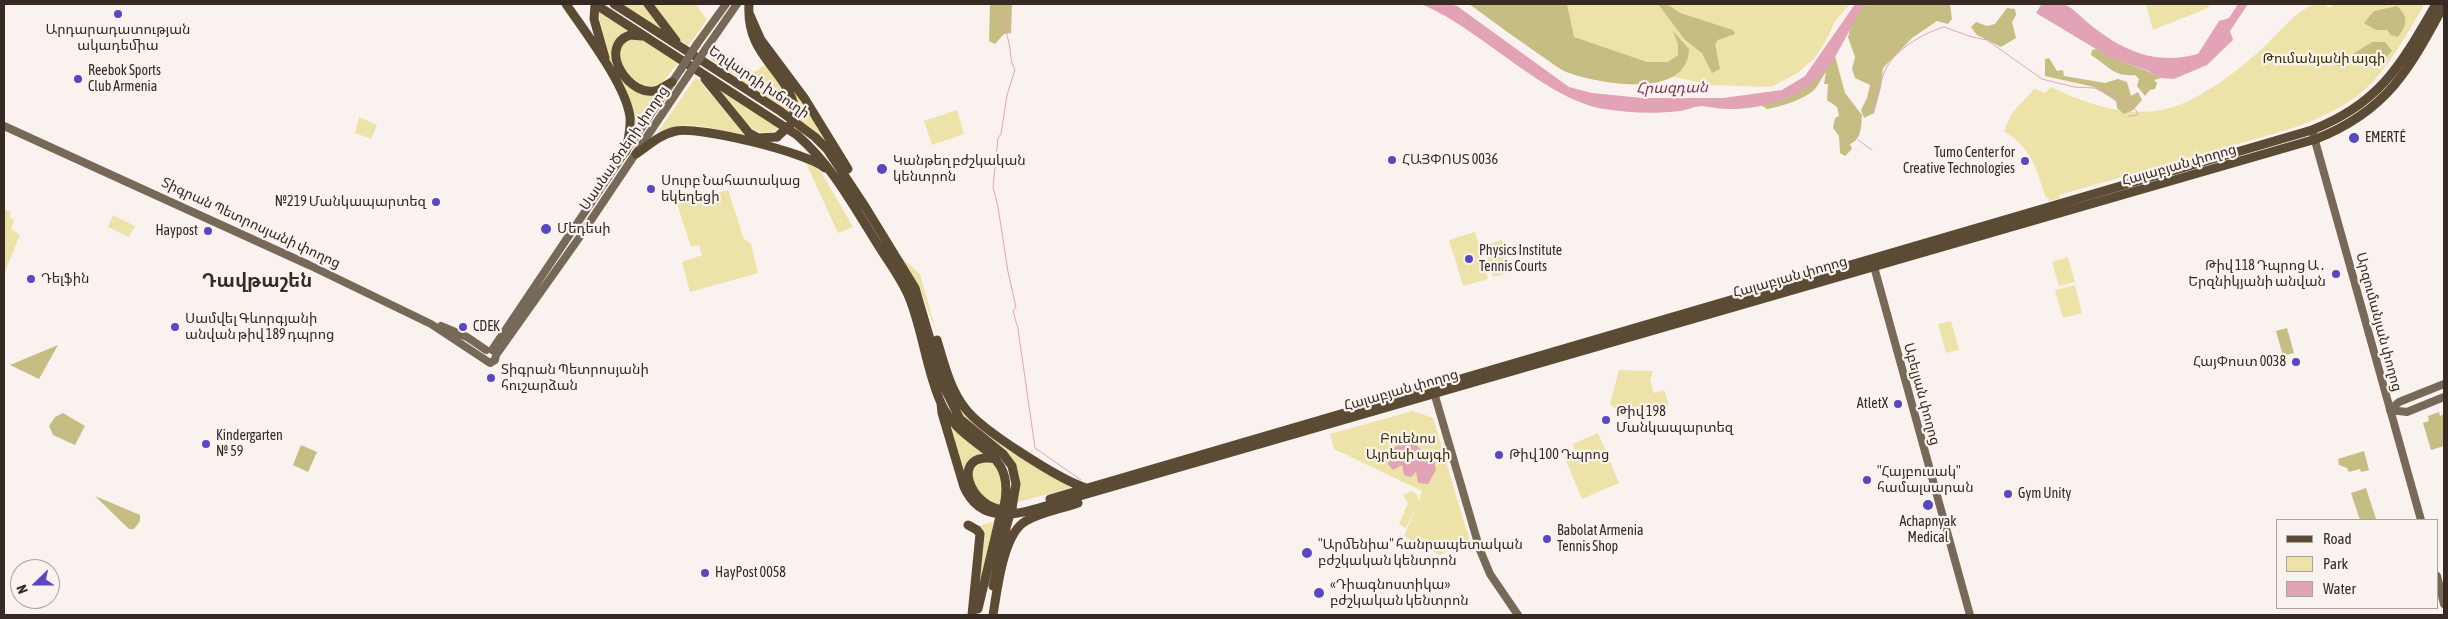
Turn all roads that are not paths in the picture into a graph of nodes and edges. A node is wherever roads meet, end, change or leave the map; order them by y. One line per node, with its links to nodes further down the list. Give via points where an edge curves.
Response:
1 (566, 4): 13 (main road)
2 (595, 4): 10 (main road, Եղվարդի խճուղի); 13 (main road, via 594,19 600,44)
3 (614, 4): 11 (main road, Եղվարդի խճուղի)
4 (648, 4): 11 (main road)
5 (726, 4): 14 (main road, Սասնա Ծռերի փողոց, bridge)
6 (737, 4): 18 (main road, Սասնա Ծռերի փողոց, bridge)
7 (2436, 4): 16 (main road, Հալաբյան փողոց, via 2402,61 2377,92)
8 (2444, 5): 16 (main road, Հալաբյան փողոց, via 2391,91 2353,122)
9 (749, 8): 12 (main road, bridge, via 749,25 755,43 787,88 795,107 792,124 777,137 758,138 749,133); 20 (main road, via 761,40 805,99 835,147)
10 (647, 38): 12 (main road, Եղվարդի խճուղի); 14 (main road, via 635,35 622,39 616,53 621,72 629,81 648,91)
11 (680, 47): 20 (main road, Եղվարդի խճուղի, via 815,137 836,160)
12 (698, 71): 19 (main road, Եղվարդի խճուղի, via 797,135 822,159)
13 (614, 79): 17 (main road, via 629,112)
14 (672, 82): 17 (main road, Սասնա Ծռերի փողոց)
15 (4, 124): 24 (main road, Տիգրան Պետրոսյանի փողոց)
16 (2314, 135): 22 (main road, Հալաբյան փողոց); 29 (main road, Արզումանյան փողոց)
17 (626, 151): 24 (main road, Սասնա Ծռերի փողոց)
18 (636, 154): 19 (main road, via 666,134 692,130 799,154 821,164); 24 (main road, Սասնա Ծռերի փողոց)
19 (834, 177): 21 (main road, Եղվարդի խճուղի)
20 (860, 199): 21 (main road, Եղվարդի խճուղի)
21 (876, 233): 23 (main road); 28 (main road, via 908,295)
22 (1873, 263): 26 (main road, Հալաբյան փողոց); 43 (main road, Աբելյան փողոց)
23 (915, 288): 31 (main road, via 965,409 1021,452 1069,483); 32 (main road, via 951,402 960,419 1003,454 1012,466 1016,484)
24 (489, 353)
25 (2444, 384): 29 (main road, via 2399,402)
26 (1432, 391): 31 (main road, Հալաբյան փողոց); 42 (main road, via 1480,550 1490,574)
27 (2444, 397): 29 (main road, via 2407,412)
28 (941, 403): 30 (main road, via 959,429); 31 (main road, via 964,487 973,502 986,511 1006,515)
29 (2390, 410): 33 (main road, Արզումանյան փողոց)
30 (996, 459): 31 (main road, via 980,458 973,462 968,475 970,486 980,500 1000,510); 32 (main road, via 1007,478)
31 (1091, 492): 41 (main road, via 1019,526 1007,549)
32 (1008, 507): 34 (main road, bridge)
33 (2422, 519)
34 (1003, 523): 39 (main road); 40 (main road)
35 (968, 525): 38 (main road, via 980,534)
36 (2438, 580): 37 (main road)
37 (2444, 604)
38 (972, 615)
39 (977, 615)
40 (988, 615)
41 (994, 615)
42 (1517, 615)
43 (1970, 615)

